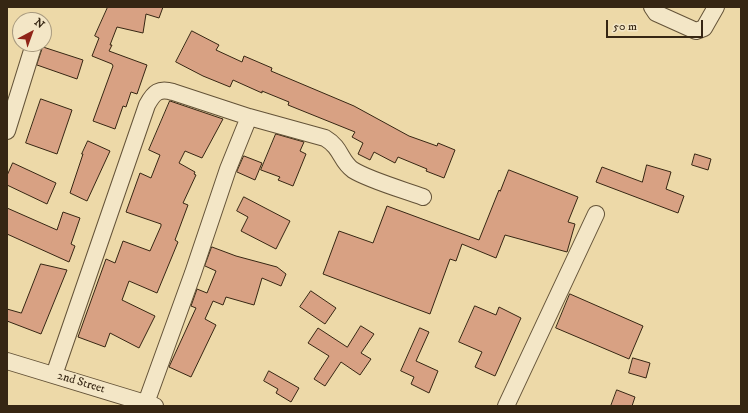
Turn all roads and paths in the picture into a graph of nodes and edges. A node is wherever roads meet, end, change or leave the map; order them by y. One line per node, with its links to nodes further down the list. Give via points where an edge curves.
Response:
1 (652, 7): 2 (street, via 656,14 696,31 704,28)
2 (716, 7)
3 (32, 52): 5 (street)
4 (249, 117): 6 (street, via 325,138 334,143 344,161 354,171); 9 (street, via 164,89 151,97); 10 (street, via 228,169)
5 (7, 132)
6 (423, 197)
7 (596, 214): 11 (street)
8 (7, 361): 9 (street, 2nd Street)
9 (54, 375): 10 (street, 2nd Street)
10 (150, 404)
11 (506, 406)

